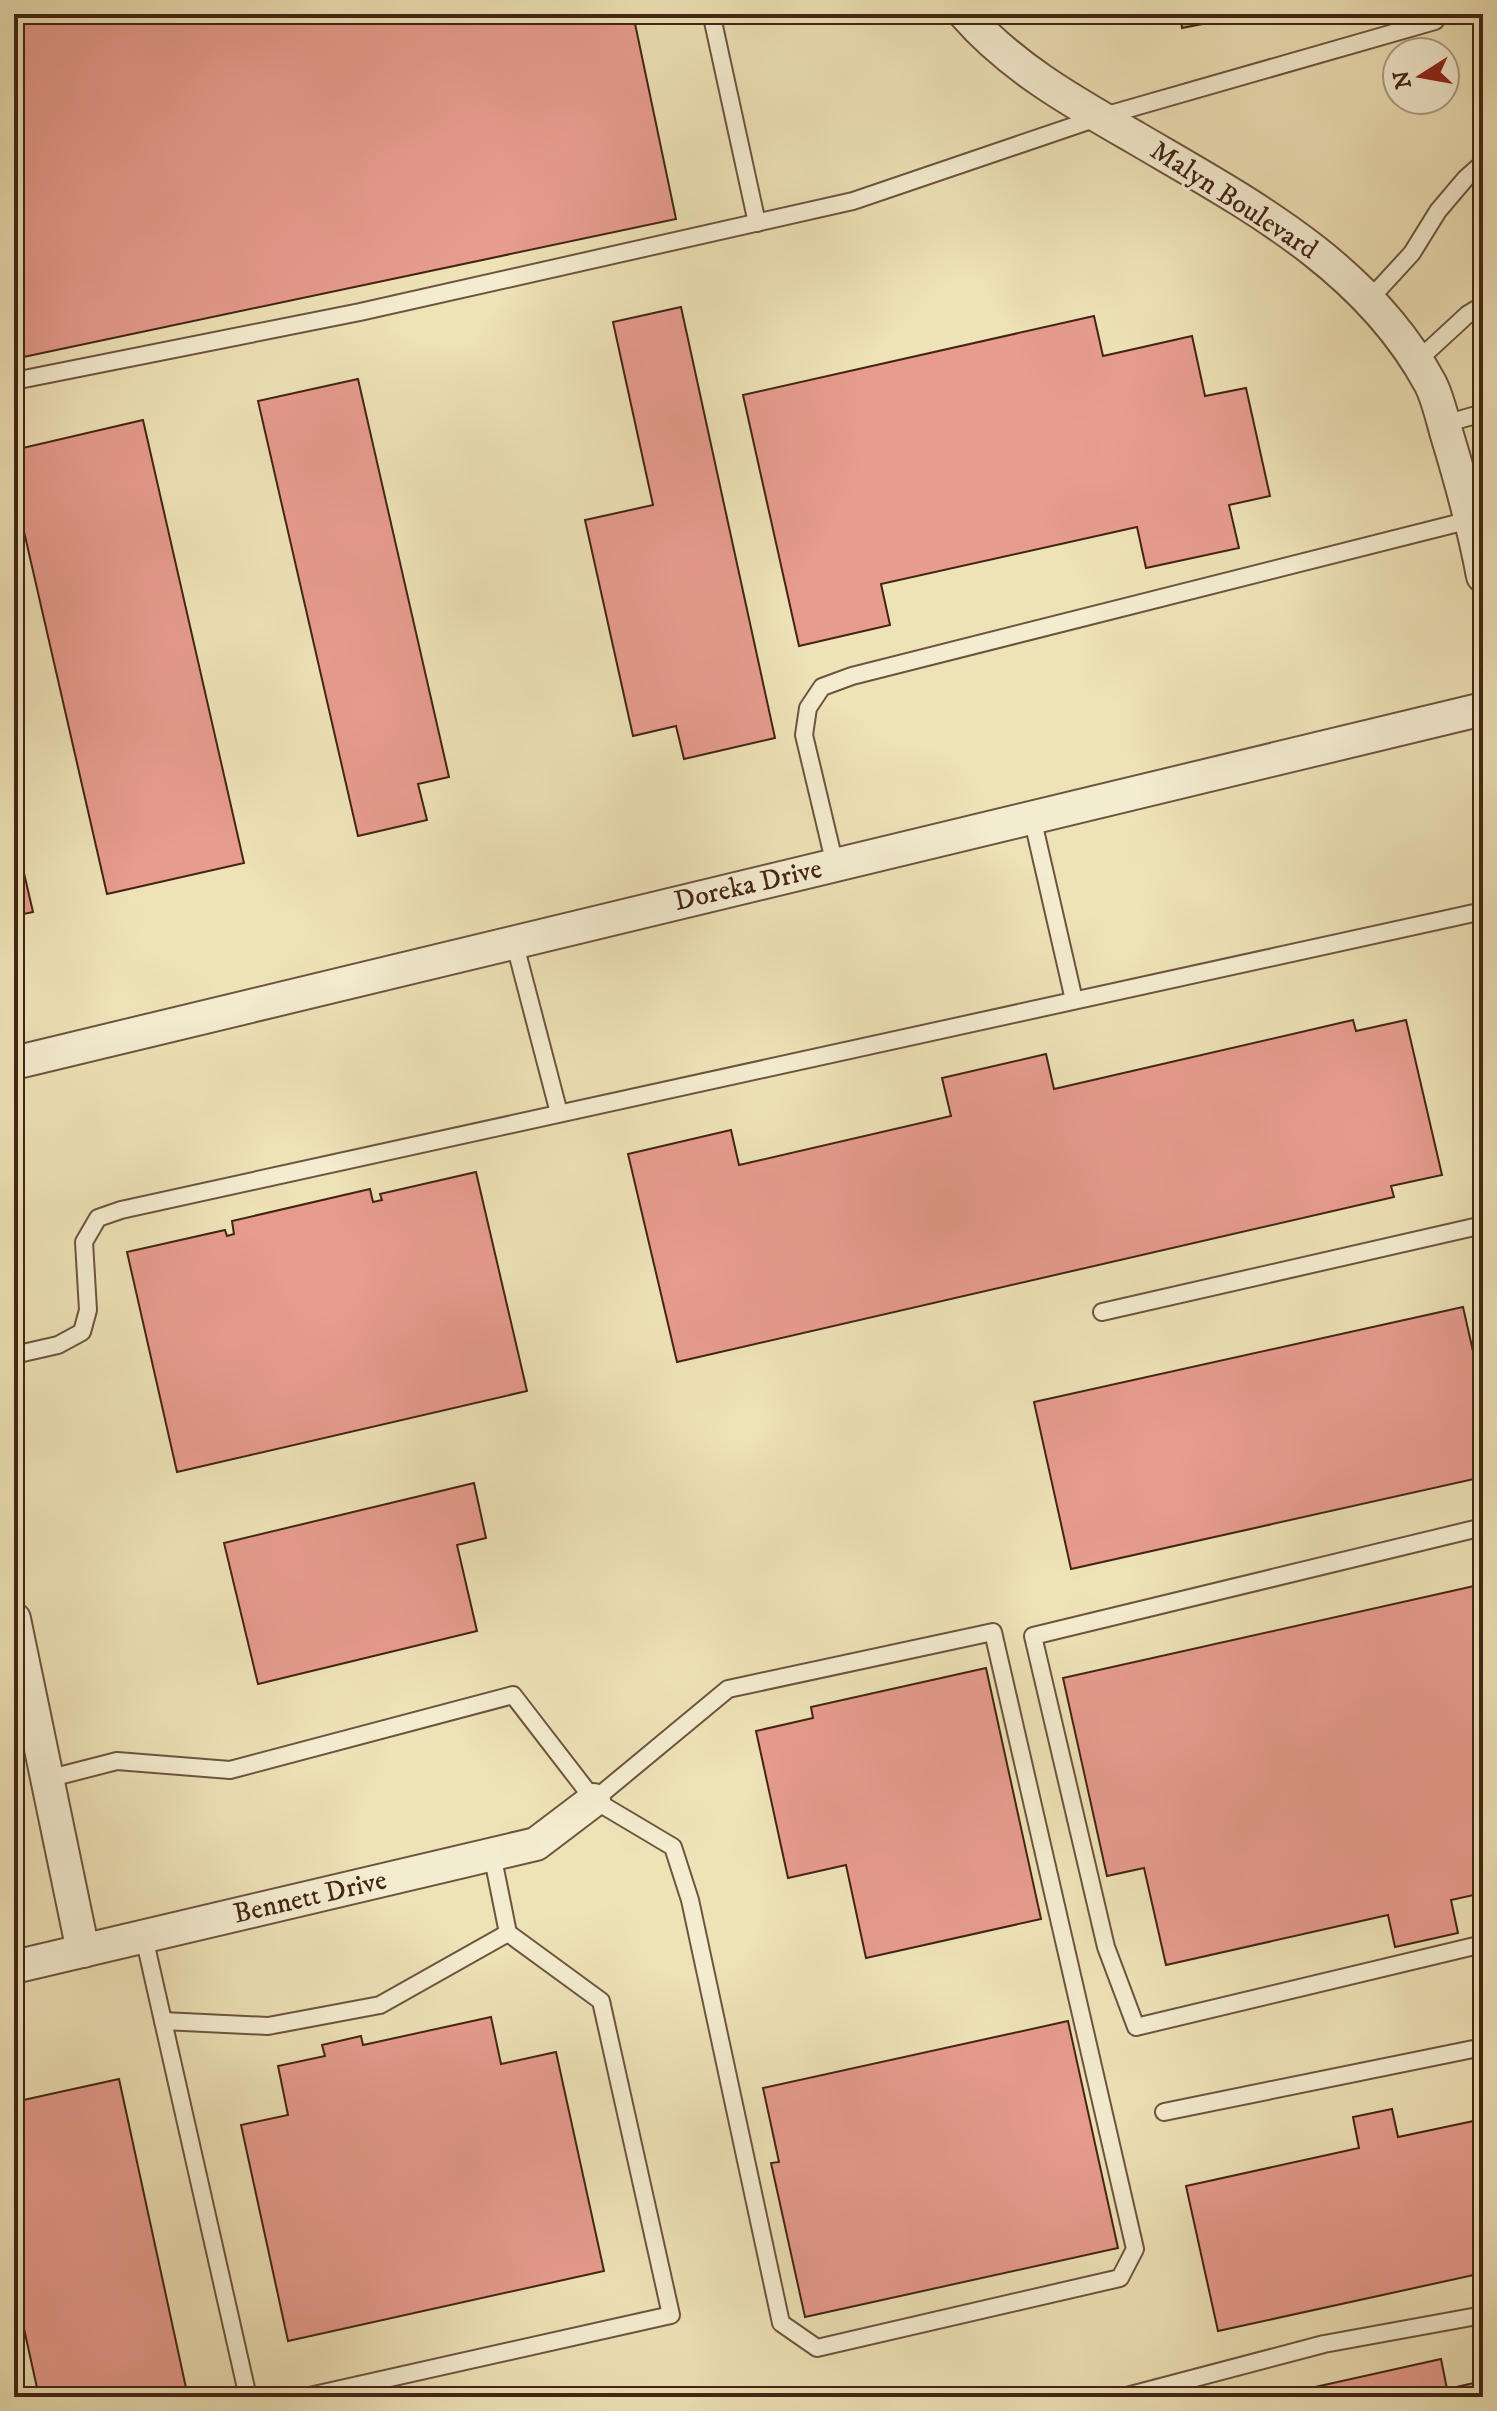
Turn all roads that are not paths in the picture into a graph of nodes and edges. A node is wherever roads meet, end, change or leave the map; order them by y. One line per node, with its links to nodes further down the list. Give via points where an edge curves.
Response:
1 (718, 14): 6 (lane, via 712,17)
2 (965, 14): 4 (street, Malyn Boulevard, via 1014,61)
3 (1434, 14): 4 (lane, via 1435,21)
4 (1100, 117): 6 (lane, via 853,201); 7 (street, Malyn Boulevard, via 1256,207 1343,273)
5 (1483, 163): 7 (lane)
6 (757, 223): 10 (lane, via 360,312)
7 (1368, 301): 9 (street, Malyn Boulevard)
8 (1483, 305): 9 (lane)
9 (1416, 362): 12 (street, Malyn Boulevard, via 1431,385)
10 (14, 381)
11 (1483, 413): 12 (lane)
12 (1444, 424): 13 (street, Malyn Boulevard)
13 (1470, 520): 14 (street, Malyn Boulevard); 17 (lane, via 822,687 808,708 804,735)
14 (1483, 576)
15 (1483, 709): 16 (street, Doreka Drive)
16 (1032, 817): 17 (street, Doreka Drive); 20 (lane)
17 (835, 865): 19 (street, Doreka Drive)
18 (1483, 911): 20 (lane)
19 (514, 941): 21 (street, Doreka Drive); 22 (lane)
20 (1074, 1000): 22 (lane)
21 (14, 1063)
22 (559, 1113): 25 (lane, via 98,1218 84,1242 88,1310 82,1332 58,1345)
23 (1483, 1225): 24 (lane)
24 (1102, 1312)
25 (14, 1355)
26 (1483, 1527): 33 (lane, via 1033,1636 1106,1947 1136,2027)
27 (14, 1619): 28 (street)
28 (47, 1779): 29 (lane, via 117,1761 230,1770 513,1695); 34 (street)
29 (594, 1800): 29 (lane, via 673,1847 690,1900 781,2323 817,2348 1120,2278 1135,2249 993,1632 728,1689); 30 (street, Bennett Drive, via 536,1844)
30 (492, 1854): 31 (lane); 32 (street, Bennett Drive)
31 (508, 1933): 36 (lane, via 380,2005 268,2026); 41 (lane, via 601,2001 671,2315)
32 (144, 1937): 34 (street, Bennett Drive); 36 (lane)
33 (1483, 1944)
34 (83, 1951): 35 (street, Bennett Drive)
35 (14, 1967)
36 (163, 2021): 40 (lane)
37 (1483, 2047): 38 (lane)
38 (1164, 2112)
39 (1483, 2315): 42 (lane, via 1324,2344)
40 (248, 2397)
41 (305, 2397)
42 (1123, 2397)

